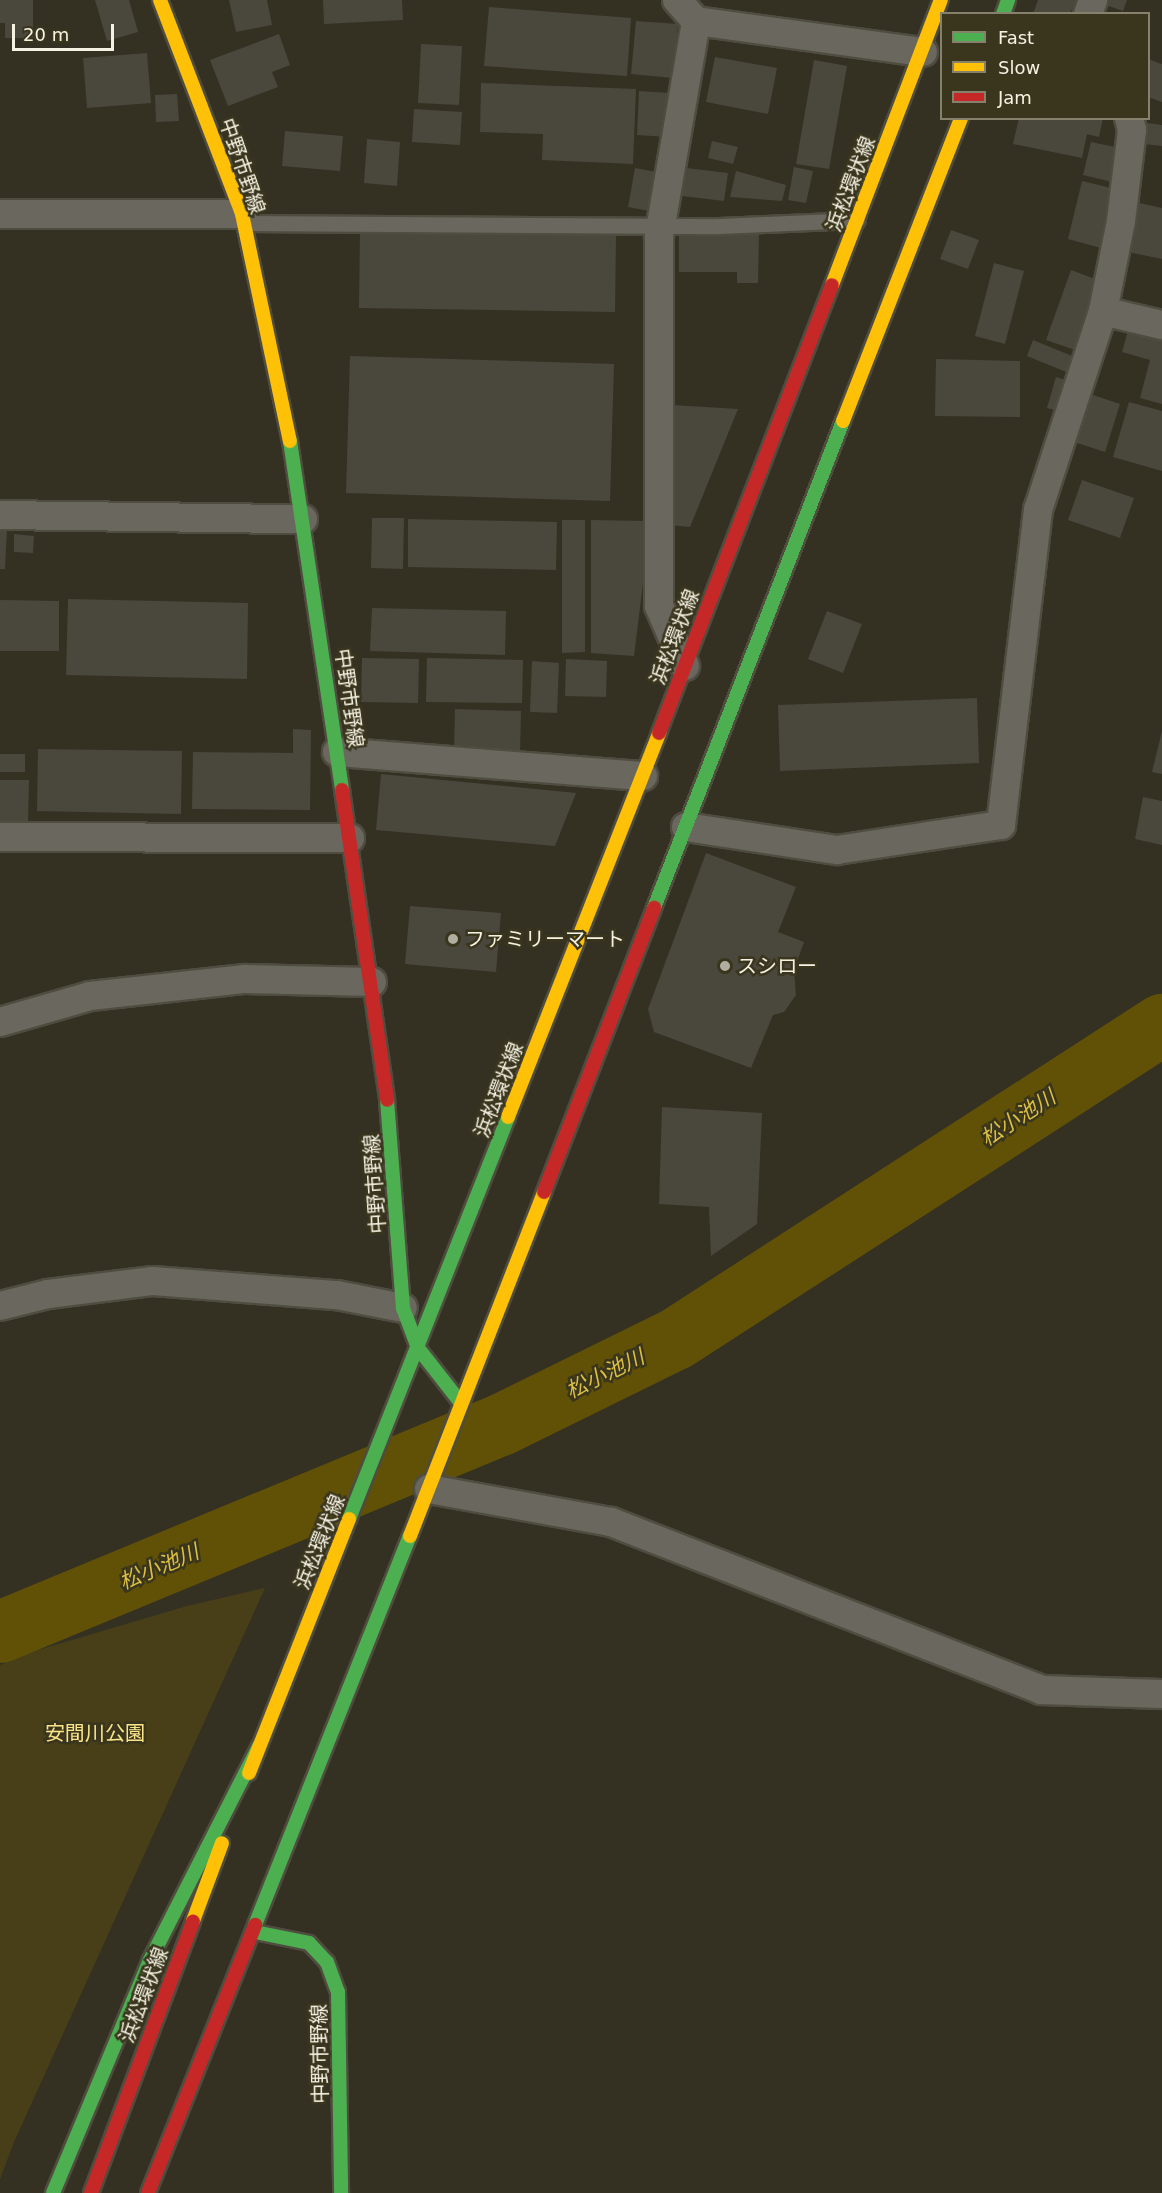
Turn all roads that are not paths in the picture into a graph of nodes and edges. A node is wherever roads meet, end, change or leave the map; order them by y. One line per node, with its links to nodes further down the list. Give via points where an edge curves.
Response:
1 (160, 0): 8 (main road, 中野市野線)
2 (942, 0): 4 (main road, 浜松環状線)
3 (686, 10): 4 (street); 10 (street)
4 (923, 52): 9 (main road, 浜松環状線)
5 (960, 120): 18 (main road)
6 (1130, 120): 11 (street, via 1132,130 1121,221)
7 (0, 214): 8 (street)
8 (242, 218): 10 (lane); 14 (main road, 中野市野線)
9 (857, 220): 10 (lane, via 803,225); 15 (main road, 浜松環状線)
10 (660, 225): 15 (street, via 659,606)
11 (1103, 311): 12 (street); 18 (street, via 1038,510 1001,825 837,850)
12 (1162, 325)
13 (0, 515): 14 (street)
14 (303, 519): 16 (main road, 中野市野線)
15 (685, 666): 17 (main road, 浜松環状線)
16 (337, 752): 17 (street); 20 (main road, 中野市野線)
17 (643, 776): 25 (main road, 浜松環状線)
18 (686, 826): 26 (main road)
19 (0, 837): 20 (street)
20 (350, 838): 21 (main road, 中野市野線)
21 (372, 982): 22 (street, via 245,980 102,995); 24 (main road, 中野市野線, via 390,1114)
22 (0, 1022)
23 (0, 1306): 24 (street, via 48,1294 153,1281 337,1295)
24 (403, 1308): 25 (main road, 中野市野線)
25 (418, 1348): 26 (main road, 中野市野線); 29 (main road, 浜松環状線)
26 (461, 1403): 27 (main road)
27 (430, 1484): 28 (street, via 611,1522 1041,1690); 30 (main road)
28 (1162, 1694)
29 (259, 1746): 31 (main road, via 149,1962); 32 (main road, 浜松環状線)
30 (255, 1932): 33 (main road); 34 (main road, 中野市野線, via 309,1942 327,1962 338,1992)
31 (53, 2193)
32 (91, 2193)
33 (148, 2193)
34 (341, 2193)

